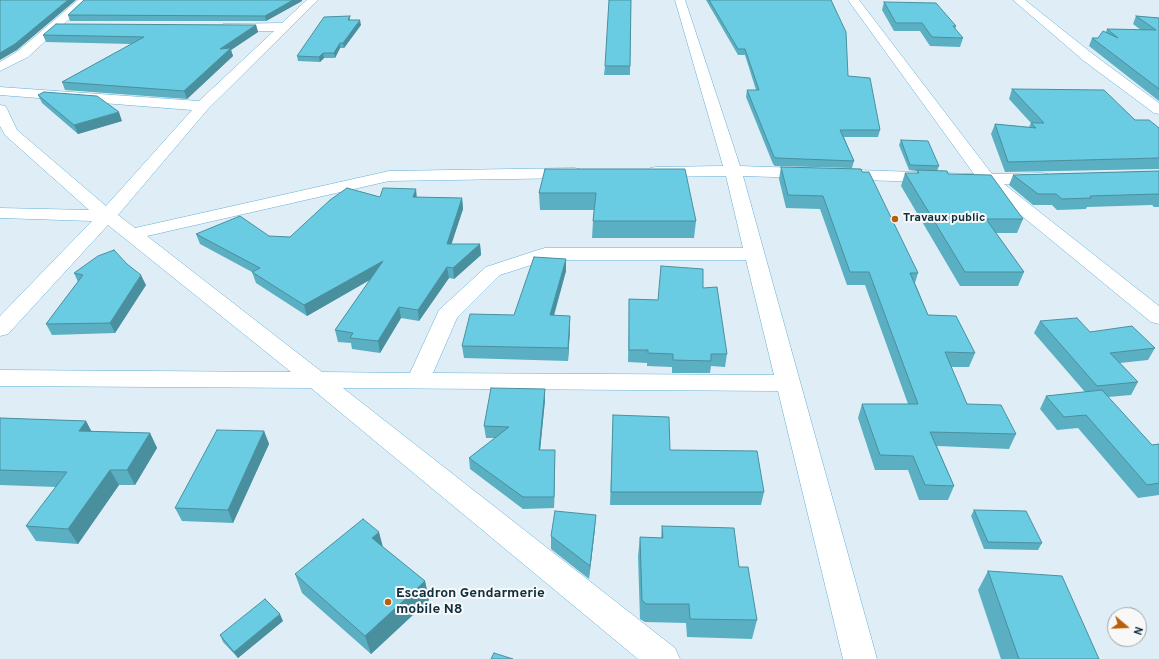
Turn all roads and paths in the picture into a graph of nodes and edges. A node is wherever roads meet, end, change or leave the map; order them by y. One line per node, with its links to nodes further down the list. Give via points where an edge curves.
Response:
1 (85, 0): 6 (street)
2 (313, 0): 9 (street)
3 (680, 0): 15 (street)
4 (853, 0): 19 (street)
5 (1018, 0): 14 (street, via 1089,58)
6 (55, 26): 7 (street); 10 (street, via 23,54)
7 (71, 26)
8 (214, 27): 9 (street)
9 (286, 27): 12 (street)
10 (0, 67)
11 (0, 91): 12 (street)
12 (203, 106): 21 (street)
13 (0, 109): 21 (street, via 10,132)
14 (1159, 110)
15 (733, 171): 17 (street); 19 (street); 23 (street)
16 (592, 173): 22 (street, via 388,176)
17 (639, 173)
18 (1058, 177): 19 (street)
19 (988, 179): 24 (street)
20 (0, 213): 21 (street)
21 (107, 216): 22 (street); 25 (street)
22 (132, 234): 27 (street)
23 (754, 254): 28 (street, via 545,254 493,271 447,315); 29 (street)
24 (1159, 317)
25 (0, 329)
26 (0, 378): 27 (street)
27 (318, 380): 28 (street); 30 (street)
28 (418, 381): 29 (street)
29 (788, 383): 31 (street)
30 (663, 659)
31 (860, 659)

